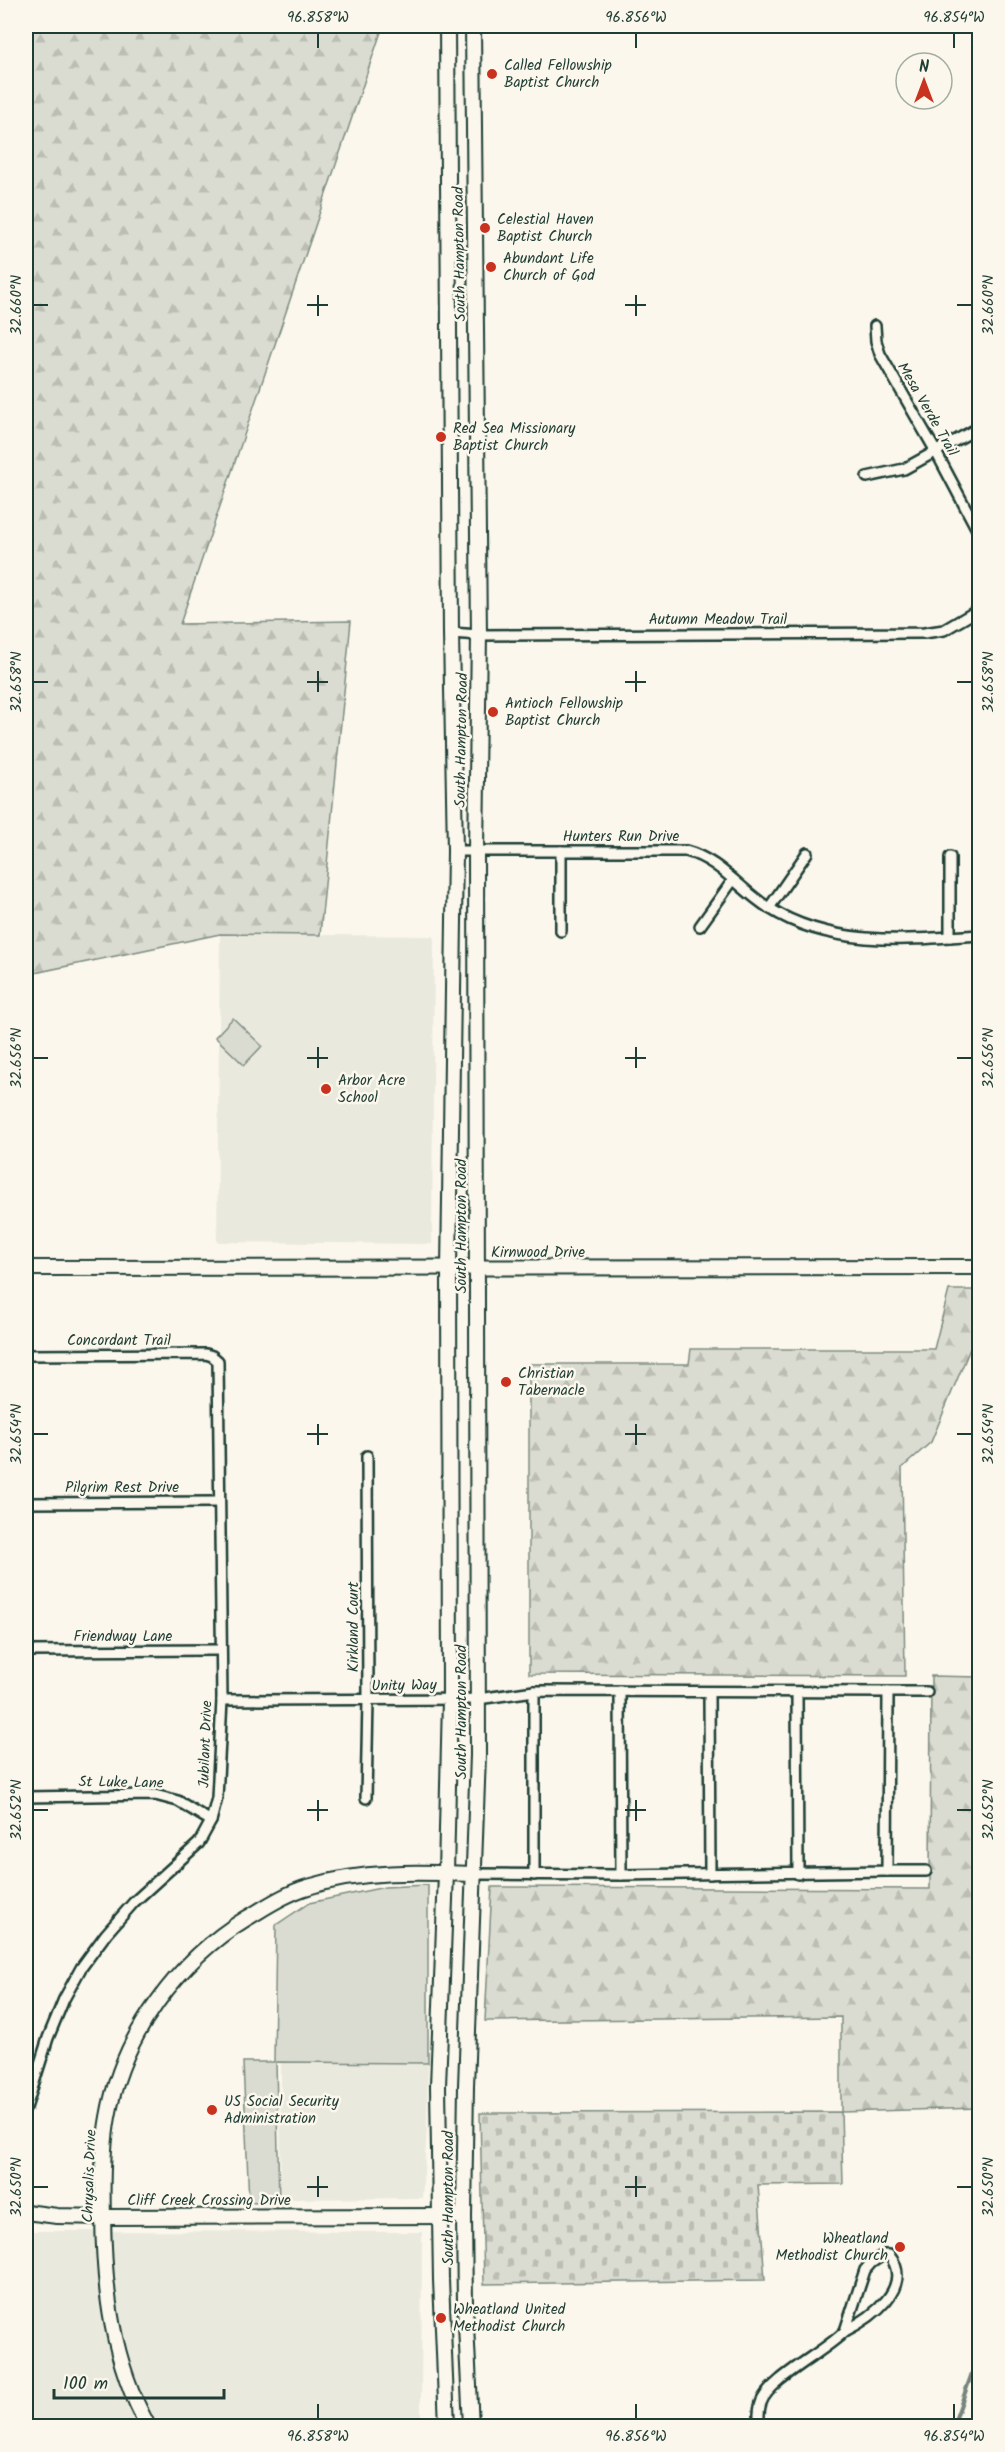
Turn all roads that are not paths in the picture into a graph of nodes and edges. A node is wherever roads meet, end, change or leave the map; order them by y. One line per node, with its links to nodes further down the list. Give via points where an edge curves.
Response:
1 (447, 26): 3 (main road, South Hampton Road)
2 (473, 26): 4 (main road, South Hampton Road)
3 (448, 225): 4 (main road); 6 (main road, South Hampton Road)
4 (475, 225): 7 (main road, South Hampton Road)
5 (875, 326): 9 (street, Mesa Verde Trail, via 880,354)
6 (449, 342): 7 (main road); 13 (main road, South Hampton Road)
7 (476, 343): 14 (main road, South Hampton Road)
8 (980, 427): 9 (street)
9 (935, 450): 10 (street, via 904,469); 11 (street, Mesa Verde Trail)
10 (867, 477)
11 (980, 535)
12 (980, 609): 14 (street, Autumn Meadow Trail, via 944,630 924,633)
13 (451, 633): 14 (street, Autumn Meadow Trail); 15 (main road, South Hampton Road)
14 (479, 635): 16 (main road, South Hampton Road)
15 (454, 851): 16 (street, Hunters Run Drive); 28 (main road, South Hampton Road)
16 (476, 851): 17 (street, Hunters Run Drive); 29 (main road, South Hampton Road)
17 (561, 851): 20 (street, Hunters Run Drive, via 686,851 702,855); 23 (street)
18 (807, 853): 21 (street)
19 (950, 857): 25 (street)
20 (733, 880): 21 (street, Hunters Run Drive); 22 (street)
21 (769, 908): 25 (street, Hunters Run Drive, via 809,928 840,936 893,940)
22 (700, 926)
23 (561, 931)
24 (980, 935): 25 (street, Hunters Run Drive)
25 (950, 937)
26 (980, 1267): 29 (main road, Kirnwood Drive)
27 (26, 1268): 28 (main road, Kirnwood Drive)
28 (449, 1269): 29 (main road, Kirnwood Drive); 43 (main road, South Hampton Road)
29 (477, 1269): 44 (main road, South Hampton Road)
30 (26, 1356): 31 (street, Concordant Trail)
31 (212, 1356): 33 (street, Jubilant Drive, via 219,1367)
32 (367, 1456): 46 (street, Kirkland Court)
33 (218, 1502): 34 (street, Pilgrim Rest Drive); 35 (street, Jubilant Drive)
34 (26, 1503)
35 (220, 1650): 36 (street, Friendway Lane); 45 (street, Jubilant Drive)
36 (26, 1651)
37 (534, 1691): 38 (street, Unity Way); 44 (street, Unity Way); 56 (street)
38 (620, 1691): 42 (street, Unity Way); 57 (street)
39 (797, 1692): 40 (street, Unity Way); 42 (street, Unity Way); 55 (street)
40 (888, 1692): 41 (street, Unity Way); 50 (street)
41 (927, 1692)
42 (709, 1693): 54 (street)
43 (450, 1699): 44 (street, Unity Way); 46 (street, Unity Way); 52 (main road, South Hampton Road)
44 (478, 1699): 53 (main road, South Hampton Road)
45 (222, 1701): 46 (street, Unity Way); 49 (street, Jubilant Drive, via 219,1788)
46 (368, 1701): 48 (street, Kirkland Court)
47 (26, 1797): 49 (street, St Luke Lane, via 155,1796 178,1801)
48 (366, 1798)
49 (211, 1821): 60 (street, Jubilant Drive, via 192,1852 134,1902 81,1968 48,2038)
50 (887, 1871): 51 (street); 55 (street)
51 (926, 1871)
52 (446, 1873): 53 (main road, Chrysalis Drive); 58 (main road, South Hampton Road); 64 (main road, Chrysalis Drive, via 347,1877 306,1887 229,1930 190,1963 149,2014 117,2083 104,2145)
53 (474, 1874): 56 (street); 59 (main road, South Hampton Road)
54 (710, 1874): 55 (street); 57 (street)
55 (798, 1874)
56 (534, 1875): 57 (street)
57 (621, 1875)
58 (438, 2086): 59 (main road); 62 (main road, South Hampton Road)
59 (465, 2086): 63 (main road, South Hampton Road)
60 (26, 2108)
61 (26, 2212): 64 (main road, Cliff Creek Crossing Drive)
62 (441, 2216): 63 (main road, Cliff Creek Crossing Drive); 64 (main road, Cliff Creek Crossing Drive); 67 (main road, South Hampton Road)
63 (464, 2216): 68 (main road, South Hampton Road)
64 (103, 2217): 66 (main road, Chrysalis Drive, via 104,2274 118,2357)
65 (845, 2331): 65 (street, via 865,2271 876,2258 889,2255 896,2269 888,2298 866,2321); 69 (street, via 771,2388 760,2405)
66 (148, 2427)
67 (447, 2427)
68 (471, 2427)
69 (759, 2427)

